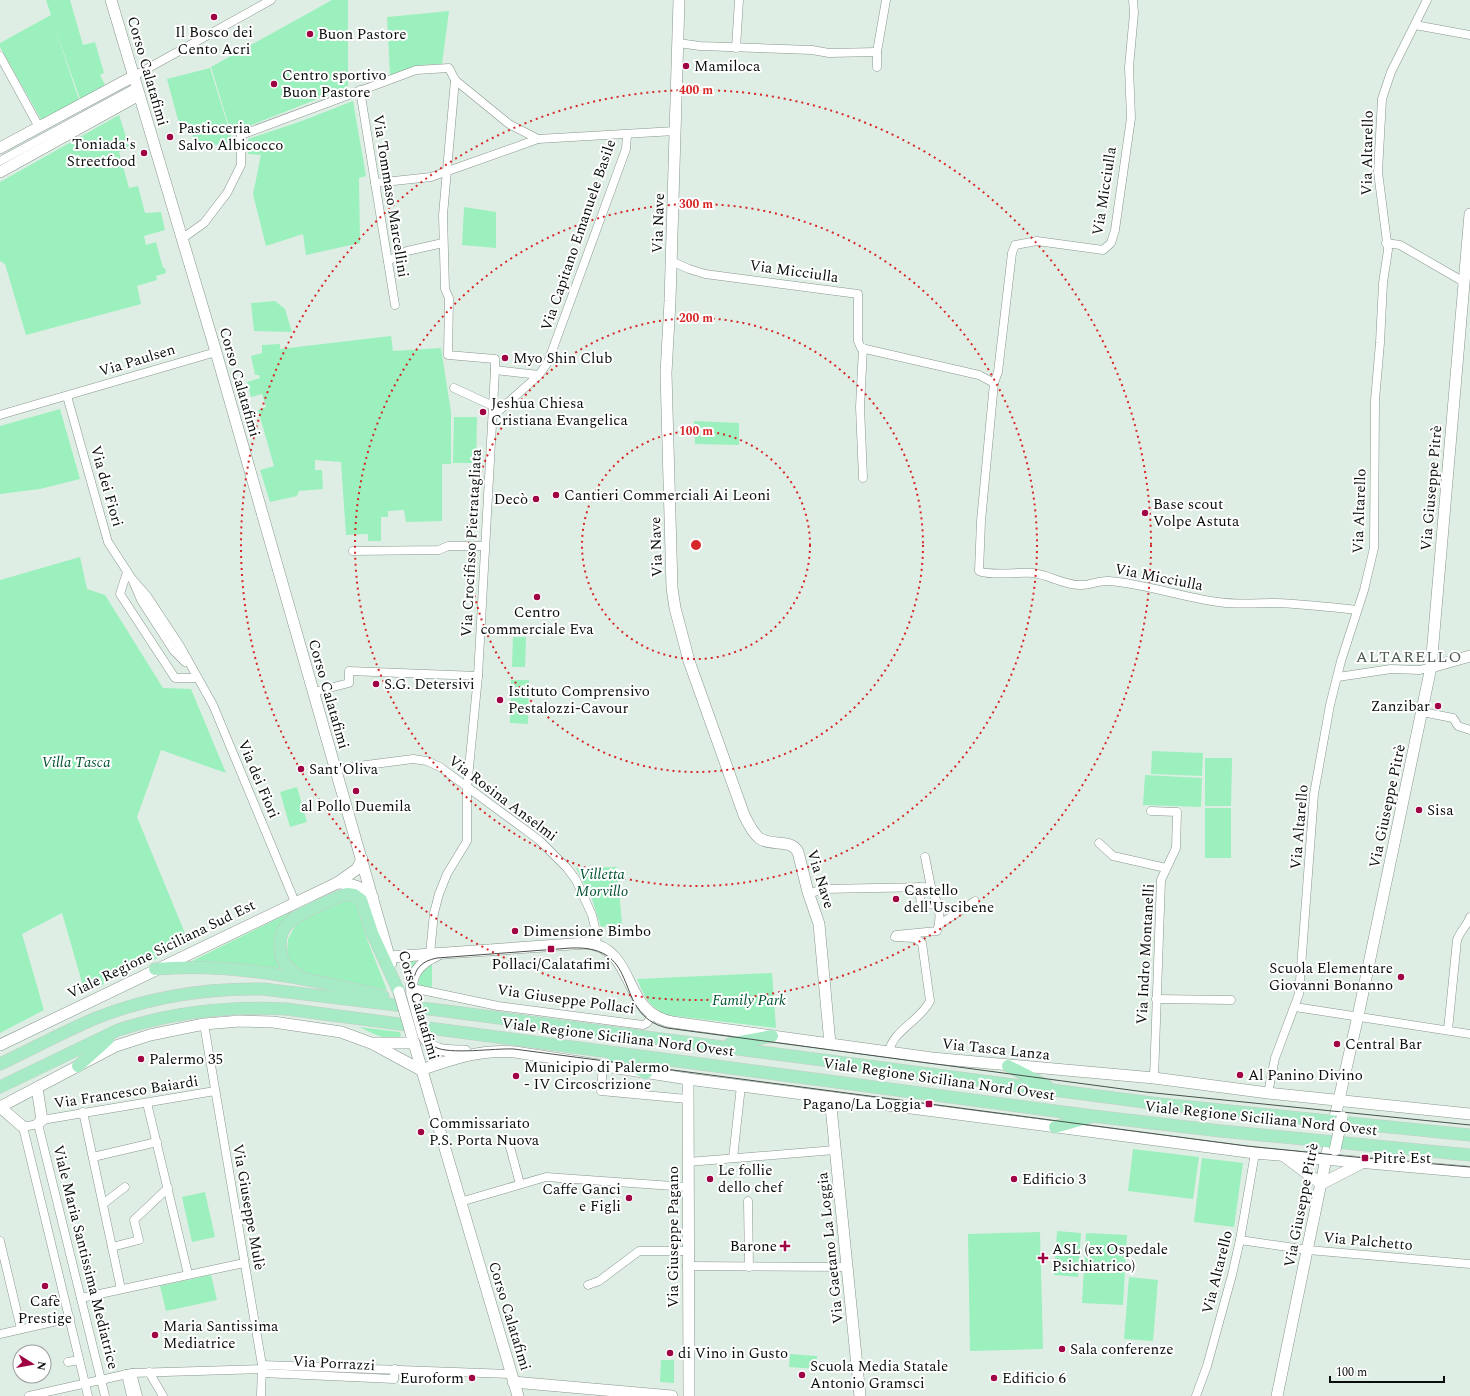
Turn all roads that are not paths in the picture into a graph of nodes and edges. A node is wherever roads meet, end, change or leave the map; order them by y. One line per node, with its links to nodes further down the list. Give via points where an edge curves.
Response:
1 (112, 0): 16 (street, Corso Calatafimi)
2 (271, 0): 16 (street)
3 (679, 0): 10 (street, Via Nave)
4 (739, 0): 11 (street)
5 (886, 0): 12 (street)
6 (1132, 0): 39 (street, Via Micciulla, via 1134,13 1129,67 1130,118 1116,224 1111,243 1103,250 1036,241 1015,245 998,372)
7 (1427, 0): 8 (street, Via Altarello)
8 (1415, 25): 9 (street); 30 (street, Via Altarello, via 1382,99 1378,172)
9 (1470, 35)
10 (678, 43): 11 (street); 19 (street, Via Nave)
11 (736, 48): 12 (street, via 812,50 829,53)
12 (877, 52): 14 (street)
13 (0, 56): 18 (street)
14 (877, 67)
15 (454, 80): 17 (street, via 449,68 416,70); 21 (street, via 509,124); 24 (street)
16 (137, 86): 18 (street); 23 (street); 25 (street); 28 (street, Corso Calatafimi)
17 (360, 90): 26 (street, Via Tommaso Marcellini); 28 (street, via 242,135 241,165 227,193 204,223)
18 (39, 127): 22 (street)
19 (675, 131): 20 (street); 31 (street, Via Nave)
20 (627, 135): 21 (street); 38 (street, Via Capitano Emanuele Basile, via 626,149 548,362)
21 (538, 139): 24 (street)
22 (0, 148)
23 (0, 161)
24 (446, 171): 26 (street, via 431,176); 29 (street)
25 (0, 172)
26 (375, 184): 32 (street, Via Tommaso Marcellini)
27 (1470, 214): 33 (street, Via Giuseppe Pitrè)
28 (183, 238): 36 (street, Corso Calatafimi)
29 (443, 243): 32 (street, via 407,251); 37 (street, via 445,289 448,298 448,356 495,360)
30 (1386, 243): 33 (street, via 1400,245); 49 (street, Via Altarello, via 1388,250 1383,283 1375,400 1374,548)
31 (671, 261): 35 (street, Via Micciulla, via 704,274 858,294 858,341); 68 (street, Via Nave, via 666,426 675,608 691,668 744,815 760,838 796,848)
32 (388, 262): 34 (street, Via Tommaso Marcellini)
33 (1464, 282): 51 (street, Via Giuseppe Pitrè)
34 (395, 305)
35 (863, 348): 39 (street, via 979,375); 45 (street, Via Micciulla, via 860,407)
36 (216, 352): 41 (street, Via Paulsen); 55 (street, Corso Calatafimi)
37 (495, 370): 38 (street); 42 (street, Via Crocifisso Pietratagliata)
38 (540, 375): 44 (street, Via Capitano Emanuele Basile)
39 (994, 383): 49 (street, Via Micciulla, via 979,571 1035,573 1077,585 1108,581 1220,602 1302,604)
40 (454, 388): 42 (street)
41 (67, 396): 43 (street, Via Paulsen); 48 (street, Via dei Fiori, via 108,542)
42 (493, 406): 44 (street, Via Crocifisso Pietratagliata)
43 (0, 415)
44 (493, 416): 46 (street, Via Crocifisso Pietratagliata)
45 (863, 478)
46 (484, 546): 47 (street, via 448,546 439,550); 52 (street, Via Crocifisso Pietratagliata)
47 (353, 551)
48 (130, 575): 54 (street, Via dei Fiori, via 141,600 174,651 191,668); 54 (street, via 120,594 175,678)
49 (1357, 610): 53 (street, Via Altarello)
50 (1470, 656): 51 (street)
51 (1430, 667): 53 (street, via 1420,670 1391,669); 56 (street, Via Giuseppe Pitrè)
52 (478, 676): 55 (street, via 349,671 349,683); 59 (street, Via Crocifisso Pietratagliata)
53 (1338, 677): 85 (street, Via Altarello, via 1330,704 1314,794 1302,964)
54 (196, 678): 71 (street, Via dei Fiori, via 213,705)
55 (314, 692): 58 (street, Corso Calatafimi)
56 (1422, 712): 57 (street, via 1453,718 1458,726); 88 (street, Via Giuseppe Pitrè)
57 (1470, 730)
58 (335, 769): 59 (street, Via Rosina Anselmi, via 413,759 427,761 440,767); 63 (street, Corso Calatafimi)
59 (468, 788): 76 (street, Via Rosina Anselmi, via 539,840 567,868 576,880 592,915 597,936); 77 (street, Via Crocifisso Pietratagliata, via 467,841 446,874 434,913)
60 (1151, 811): 64 (street, Via Indro Montanelli, via 1177,812 1176,848)
61 (1099, 843): 64 (street, via 1113,856)
62 (925, 857): 67 (street)
63 (362, 859): 65 (street, Viale Regione Siciliana Sud Est, via 357,868); 69 (street, Corso Calatafimi)
64 (1166, 868): 83 (street, Via Indro Montanelli, via 1161,880)
65 (336, 883): 69 (street, via 355,885 364,889); 71 (street, Viale Regione Siciliana Sud Est)
66 (919, 887): 67 (street); 68 (street, via 822,889); 72 (street, via 920,905)
67 (931, 887): 72 (street)
68 (809, 894): 96 (street, Via Nave, via 819,924)
69 (373, 898): 78 (street, Corso Calatafimi)
70 (975, 901): 74 (street)
71 (295, 902): 79 (street, Viale Regione Siciliana Sud Est)
72 (938, 904): 74 (street)
73 (1470, 917): 75 (street)
74 (940, 924): 101 (street, via 937,931 895,937 915,938 922,943 930,1001 926,1009 896,1036 890,1044)
75 (1467, 931): 91 (street, via 1457,940)
76 (596, 944): 77 (street, Via Giuseppe Pollaci, via 576,943); 87 (street, Via Giuseppe Pollaci, via 614,956 626,974 639,1003)
77 (436, 953): 78 (street, Via Giuseppe Pollaci); 81 (street, via 420,965 414,974)
78 (389, 957): 82 (street, Corso Calatafimi)
79 (156, 969): 80 (main road, via 184,966 214,968); 97 (street, Viale Regione Siciliana Sud Est)
80 (310, 980): 82 (main road, via 288,968 282,958 281,934 296,916 347,894 361,900 372,933); 86 (main road)
81 (412, 991): 87 (street, Via Giuseppe Pollaci, via 498,1006 643,1024); 99 (street, bridge, via 423,1034 432,1046 440,1050)
82 (399, 992): 92 (street, Corso Calatafimi, bridge)
83 (1156, 999): 84 (street); 108 (street, Via Indro Montanelli)
84 (1231, 1000)
85 (1295, 1007): 88 (street); 115 (street, Via Altarello, via 1290,1014 1275,1058)
86 (446, 1011): 98 (main road, Viale Regione Siciliana Nord Ovest); 102 (main road, via 271,990 234,988 174,996 126,1008 96,1018)
87 (652, 1016): 94 (street, Via Tasca Lanza, via 672,1022)
88 (1358, 1016): 91 (street); 118 (street, Via Giuseppe Pitrè)
89 (204, 1024): 95 (street, via 273,1022 341,1032); 104 (street, via 150,1035 116,1046); 114 (street, Via Giuseppe Mulè)
90 (118, 1030): 92 (main road, via 168,1017 234,1008 286,1009); 104 (main road); 111 (main road)
91 (1448, 1030): 93 (street)
92 (410, 1034): 95 (street, via 404,1044); 100 (main road, Viale Regione Siciliana Nord Ovest); 106 (street, Corso Calatafimi)
93 (1470, 1034)
94 (772, 1036): 96 (street, Via Tasca Lanza); 98 (main road)
95 (371, 1043): 106 (street)
96 (830, 1044): 101 (street, Via Tasca Lanza)
97 (0, 1045)
98 (718, 1047): 113 (main road, Viale Regione Siciliana Nord Ovest)
99 (495, 1051): 103 (street, Viale Regione Siciliana Nord Ovest); 106 (street, Viale Regione Siciliana Nord Ovest, via 462,1056)
100 (604, 1051): 107 (main road); 124 (main road, Viale Regione Siciliana Nord Ovest)
101 (889, 1052): 105 (street, Via Tasca Lanza)
102 (0, 1064)
103 (603, 1065): 107 (street, Viale Regione Siciliana Nord Ovest); 117 (street, via 601,1092)
104 (78, 1066): 112 (street)
105 (1008, 1066): 108 (street, Via Tasca Lanza); 113 (main road)
106 (421, 1070): 148 (street, Corso Calatafimi)
107 (646, 1073): 109 (street, Viale Regione Siciliana Nord Ovest)
108 (1154, 1078): 115 (street, Via Tasca Lanza)
109 (688, 1079): 110 (street, Viale Regione Siciliana Nord Ovest); 117 (street, Via Giuseppe Pagano)
110 (742, 1086): 116 (street, Viale Regione Siciliana Nord Ovest); 137 (street)
111 (0, 1087)
112 (37, 1088): 121 (street); 126 (street, Viale Maria Santissima Mediatrice)
113 (1056, 1090): 129 (main road, Viale Regione Siciliana Nord Ovest, via 1246,1113)
114 (215, 1091): 120 (street, Via Francesco Baiardi); 155 (street, Via Giuseppe Mulè)
115 (1268, 1093): 118 (street, Via Tasca Lanza)
116 (830, 1097): 128 (street, Viale Regione Siciliana Nord Ovest); 132 (street, Via Gaetano La Loggia)
117 (687, 1099): 139 (street, Via Giuseppe Pagano)
118 (1339, 1100): 119 (street, Viale Regione Siciliana Nord Ovest); 125 (street, Via Giuseppe Pitrè)
119 (1358, 1102): 123 (street, Viale Regione Siciliana Nord Ovest); 125 (street, via 1345,1108)
120 (147, 1103): 122 (street, Via Francesco Baiardi); 130 (street)
121 (0, 1107): 127 (street)
122 (84, 1112): 126 (street, Via Francesco Baiardi); 136 (street)
123 (1470, 1114)
124 (1093, 1116): 128 (main road); 134 (main road, Viale Regione Siciliana Nord Ovest)
125 (1339, 1117): 138 (street, Via Giuseppe Pitrè, bridge)
126 (40, 1122): 127 (street); 164 (street, Viale Maria Santissima Mediatrice)
127 (23, 1127): 165 (street, Viale Maria Santissima Mediatrice)
128 (1055, 1127): 133 (street, Viale Regione Siciliana Nord Ovest)
129 (1470, 1135)
130 (157, 1142): 136 (street); 146 (street)
131 (510, 1147): 142 (street)
132 (835, 1150): 137 (street); 159 (street, Via Gaetano La Loggia)
133 (1255, 1153): 135 (street, Viale Regione Siciliana Nord Ovest); 150 (street, Via Altarello)
134 (1470, 1155)
135 (1283, 1156): 138 (street, Viale Regione Siciliana Nord Ovest); 143 (street)
136 (93, 1157): 149 (street)
137 (733, 1158): 139 (street)
138 (1331, 1161): 140 (street, Viale Regione Siciliana Nord Ovest); 143 (street, Via Giuseppe Pitrè)
139 (688, 1162): 145 (street, Via Giuseppe Pagano)
140 (1360, 1164): 141 (street, Viale Regione Siciliana Nord Ovest); 143 (street)
141 (1470, 1172)
142 (520, 1184): 145 (street, via 546,1176); 148 (street)
143 (1321, 1184): 153 (street, Via Giuseppe Pitrè)
144 (125, 1187): 149 (street)
145 (687, 1187): 154 (street, Via Giuseppe Pagano)
146 (168, 1188): 152 (street, via 134,1220 138,1240); 161 (street)
147 (748, 1201): 158 (street)
148 (460, 1202): 173 (street, Corso Calatafimi)
149 (103, 1204): 152 (street)
150 (1240, 1240): 153 (street, Via Palchetto); 188 (street, Via Altarello, via 1209,1359)
151 (0, 1241): 160 (street)
152 (112, 1247): 163 (street)
153 (1308, 1250): 156 (street, Via Palchetto); 189 (street, Via Giuseppe Pitrè)
154 (687, 1251): 157 (street, Via Giuseppe Pagano); 162 (street, via 639,1250 599,1281)
155 (244, 1263): 161 (street); 170 (street, Via Giuseppe Mulè)
156 (1470, 1264)
157 (687, 1266): 158 (street); 186 (street, Via Giuseppe Pagano)
158 (750, 1267): 159 (street)
159 (848, 1267): 187 (street, Via Gaetano La Loggia)
160 (3, 1271): 166 (street)
161 (188, 1274): 163 (street)
162 (588, 1285)
163 (121, 1289): 164 (street)
164 (81, 1298): 174 (street, Viale Maria Santissima Mediatrice)
165 (70, 1318): 166 (street); 168 (street, Viale Maria Santissima Mediatrice)
166 (21, 1329): 167 (street)
167 (0, 1334)
168 (79, 1360): 169 (street); 175 (street, Viale Maria Santissima Mediatrice)
169 (68, 1362)
170 (262, 1369): 171 (street, Via Porrazzi); 173 (street, Via Porrazzi, via 395,1369); 183 (street, Via Giuseppe Mulè)
171 (149, 1372): 172 (street, Via Porrazzi); 182 (street)
172 (129, 1374): 174 (street, Via Porrazzi); 180 (street); 181 (street)
173 (512, 1378): 176 (street); 184 (street, Corso Calatafimi)
174 (101, 1380): 175 (street, Via Porrazzi); 179 (street, Viale Maria Santissima Mediatrice)
175 (84, 1383): 177 (street, Via Porrazzi); 178 (street, Viale Maria Santissima Mediatrice)
176 (630, 1394): 185 (street)
177 (29, 1396)
178 (88, 1396)
179 (105, 1396)
180 (131, 1396)
181 (138, 1396)
182 (163, 1396)
183 (262, 1396)
184 (518, 1396)
185 (672, 1396)
186 (689, 1396)
187 (860, 1396)
188 (1196, 1396)
189 (1277, 1396)

